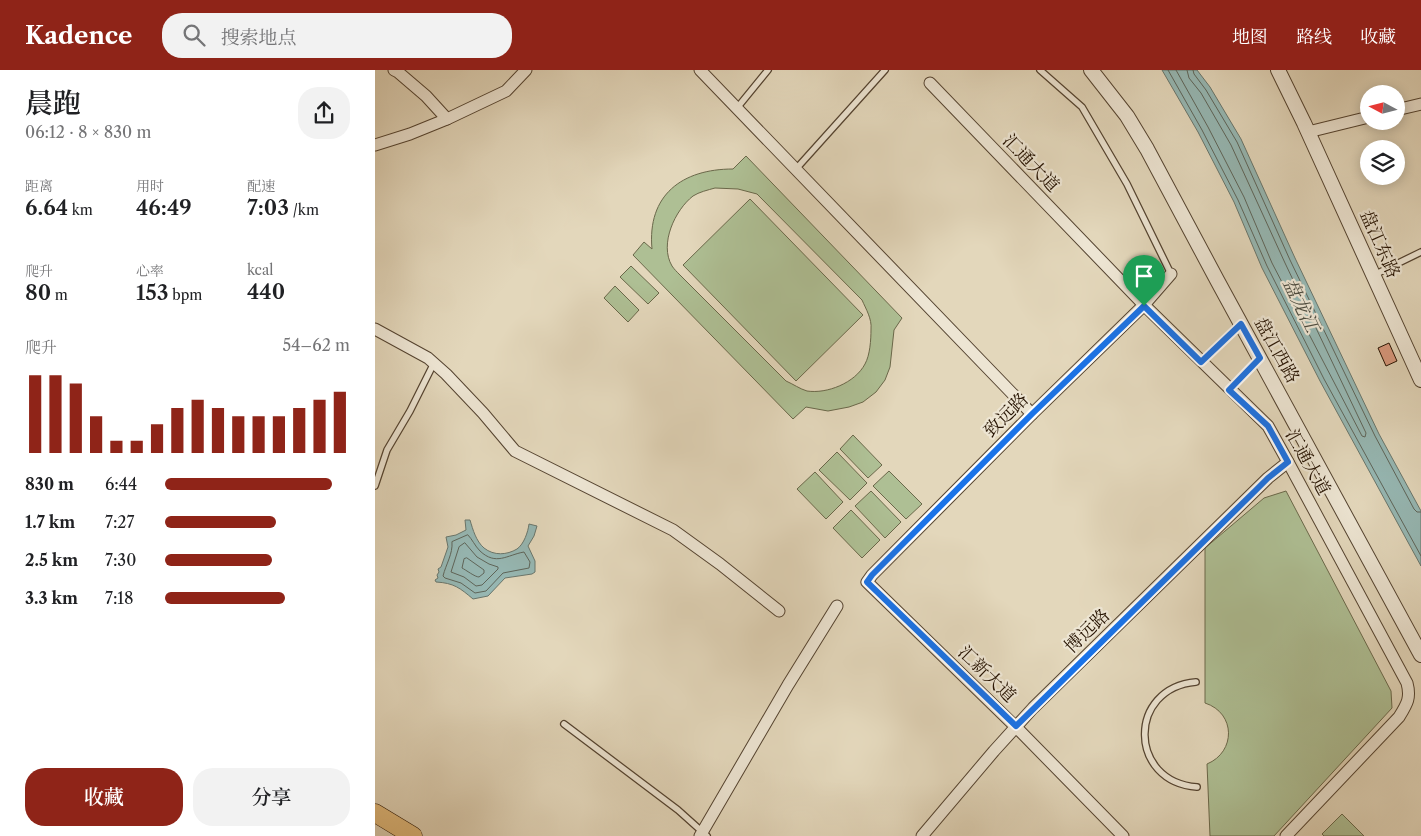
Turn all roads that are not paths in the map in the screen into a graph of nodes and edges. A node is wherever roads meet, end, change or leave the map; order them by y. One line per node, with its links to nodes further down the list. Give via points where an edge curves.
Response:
1 (394, 70): 13 (street, via 426,96)
2 (526, 70): 13 (street, via 506,91)
3 (769, 70): 11 (lane)
4 (885, 70): 17 (lane)
5 (1040, 70): 19 (lane, via 1082,107 1127,184)
6 (1091, 70): 22 (street, 盘江西路, via 1127,116 1147,149)
7 (1277, 70): 15 (street, 盘江东路)
8 (705, 72): 11 (street)
9 (930, 83): 21 (street, 汇通大道)
10 (1421, 104): 12 (street)
11 (737, 108): 17 (street)
12 (1405, 108)
13 (447, 119): 16 (street)
14 (1360, 119): 15 (street)
15 (1308, 132): 20 (street, 盘江东路)
16 (375, 145)
17 (796, 169): 29 (street)
18 (1421, 252): 20 (lane)
19 (1171, 274): 21 (street, 致远路)
20 (1373, 276): 27 (street, 盘江东路)
21 (1144, 306): 25 (street, 汇通大道); 29 (street, 致远路)
22 (1241, 324): 24 (street, 盘江西路); 25 (lane)
23 (375, 329): 26 (street)
24 (1260, 358): 28 (lane); 35 (street, 盘江西路)
25 (1201, 362): 28 (street, 汇通大道)
26 (434, 363): 31 (lane, via 387,450); 34 (street, via 515,451 673,530)
27 (1421, 380)
28 (1229, 390): 30 (street, 汇通大道, via 1268,426)
29 (1032, 414): 32 (street, 致远路)
30 (1288, 462): 38 (street, 博远路); 45 (street, 汇通大道, via 1409,691 1408,703 1399,717)
31 (375, 486)
32 (867, 582): 38 (street, 汇新大道)
33 (837, 606): 41 (street, via 783,693)
34 (779, 611)
35 (1421, 655)
36 (1196, 682): 39 (lane, via 1186,682 1163,694 1151,708 1145,735 1148,753 1157,768 1171,780)
37 (564, 724): 41 (lane, via 683,814)
38 (1016, 726): 43 (street, 博远路); 44 (street, 汇新大道)
39 (1197, 787)
40 (375, 813): 42 (main road)
41 (703, 835)
42 (413, 836)
43 (922, 836)
44 (1123, 836)
45 (1286, 836)

